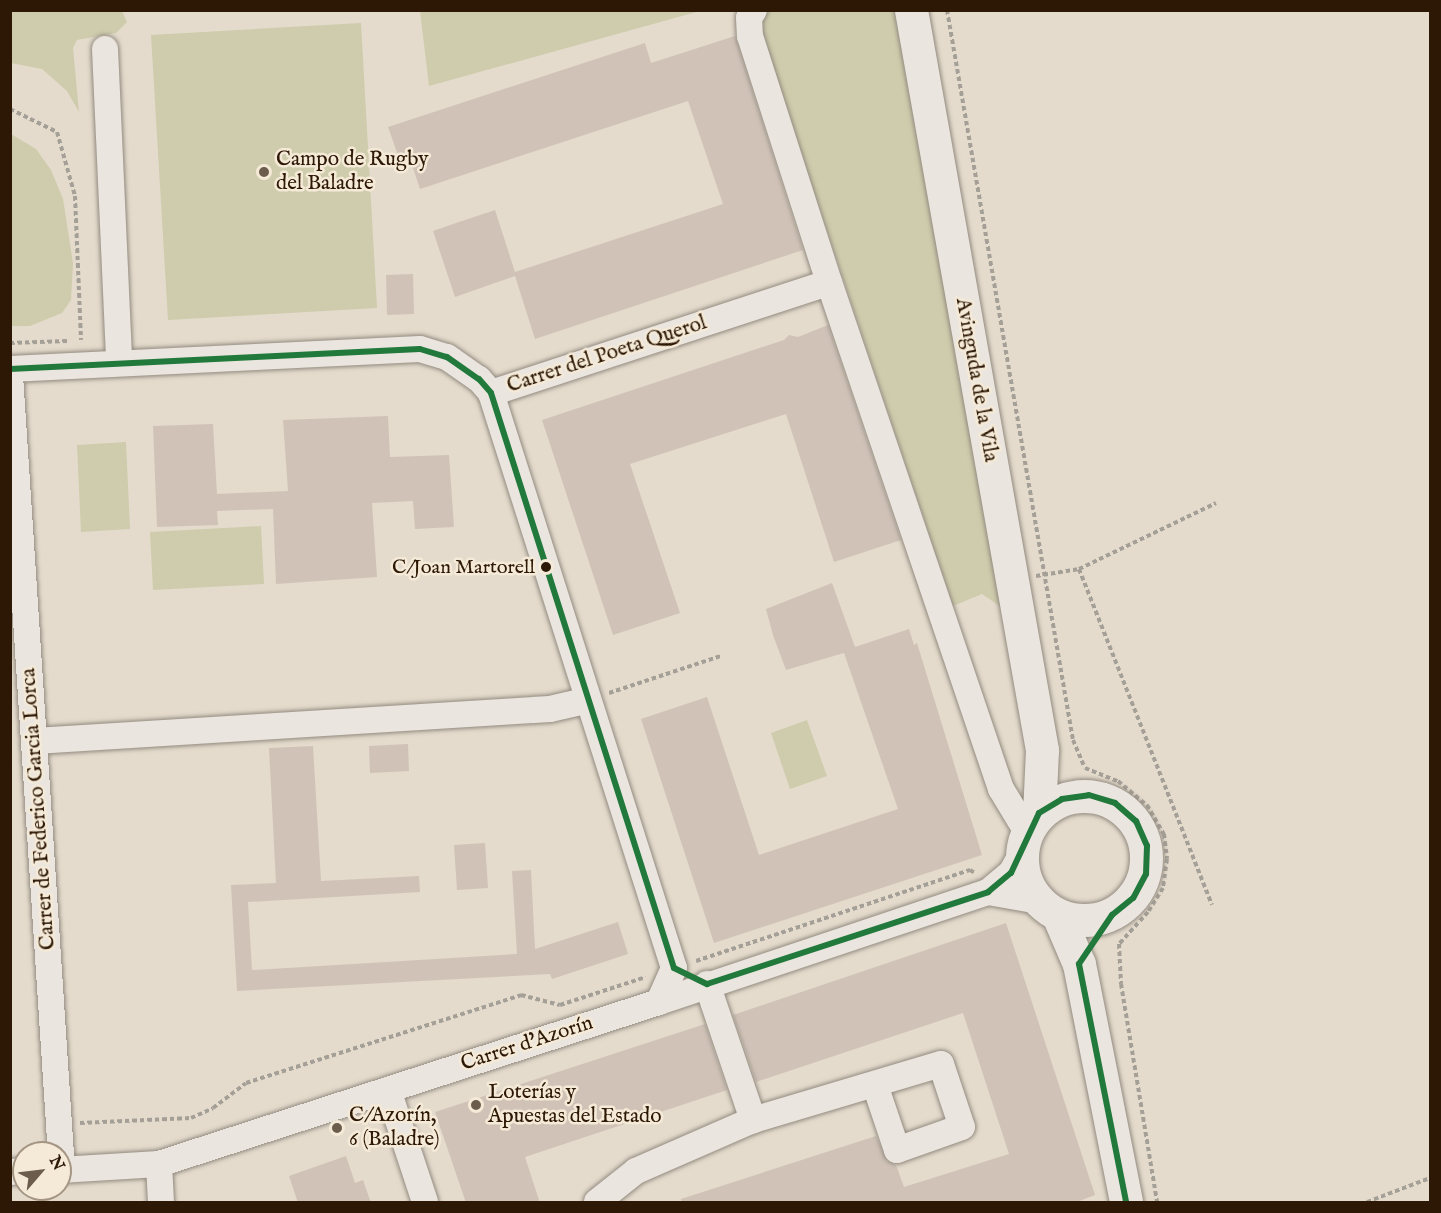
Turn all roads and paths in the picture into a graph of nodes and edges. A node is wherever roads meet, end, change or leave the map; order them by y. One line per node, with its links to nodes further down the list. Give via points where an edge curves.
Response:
1 (754, 10): 21 (street, via 749,18 750,36 829,282 1001,789)
2 (911, 10): 15 (street, Avinguda de la Vila)
3 (947, 10): 14 (path)
4 (105, 49): 8 (street)
5 (10, 109): 7 (path, via 57,132 75,196)
6 (818, 286): 11 (street, Carrer del Poeta Querol)
7 (81, 340)
8 (119, 363): 9 (street, Carrer del Poeta Querol); 11 (street, Carrer del Poeta Querol, via 420,349 447,357 479,379)
9 (10, 369)
10 (10, 375): 18 (street, Carrer de Federico Garcia Lorca)
11 (491, 393): 17 (street)
12 (1216, 503): 13 (path)
13 (1079, 569): 14 (path); 23 (path)
14 (1045, 575): 15 (path); 37 (path, via 1073,740 1085,768 1118,781 1147,805 1164,834 1167,859 1163,888 1148,912 1119,944)
15 (1011, 578): 19 (street, Avinguda de la Vila)
16 (720, 656): 17 (path)
17 (588, 700): 18 (street, via 550,709); 27 (street)
18 (35, 741): 33 (street, Carrer de Federico Garcia Lorca)
19 (1042, 750): 20 (street); 21 (street, Avinguda de la Vila)
20 (1089, 795): 21 (street, via 1062,799); 25 (street, via 1115,803 1136,821 1147,846 1146,874 1133,898)
21 (1029, 833): 22 (street, Carrer d'Azorín, via 1011,873); 24 (street, via 1025,879)
22 (988, 892): 24 (street, Carrer d'Azorín); 28 (street, Carrer d'Azorín)
23 (1212, 905)
24 (1048, 908): 25 (street, via 1085,921); 26 (street)
25 (1112, 915): 26 (street)
26 (1079, 964): 37 (street)
27 (674, 968): 28 (street); 29 (street)
28 (707, 984): 29 (street, Carrer d'Azorín); 32 (street)
29 (659, 1002): 31 (street, Carrer d'Azorín)
30 (875, 1085): 32 (street)
31 (388, 1090): 34 (street, Carrer d'Azorín); 39 (street)
32 (753, 1120): 40 (street, via 636,1171)
33 (59, 1141)
34 (159, 1164): 35 (street, Carrer d'Azorín); 38 (street)
35 (72, 1169)
36 (1431, 1178): 41 (path)
37 (1131, 1201)
38 (161, 1203)
39 (425, 1203)
40 (597, 1203)
41 (1367, 1203)

